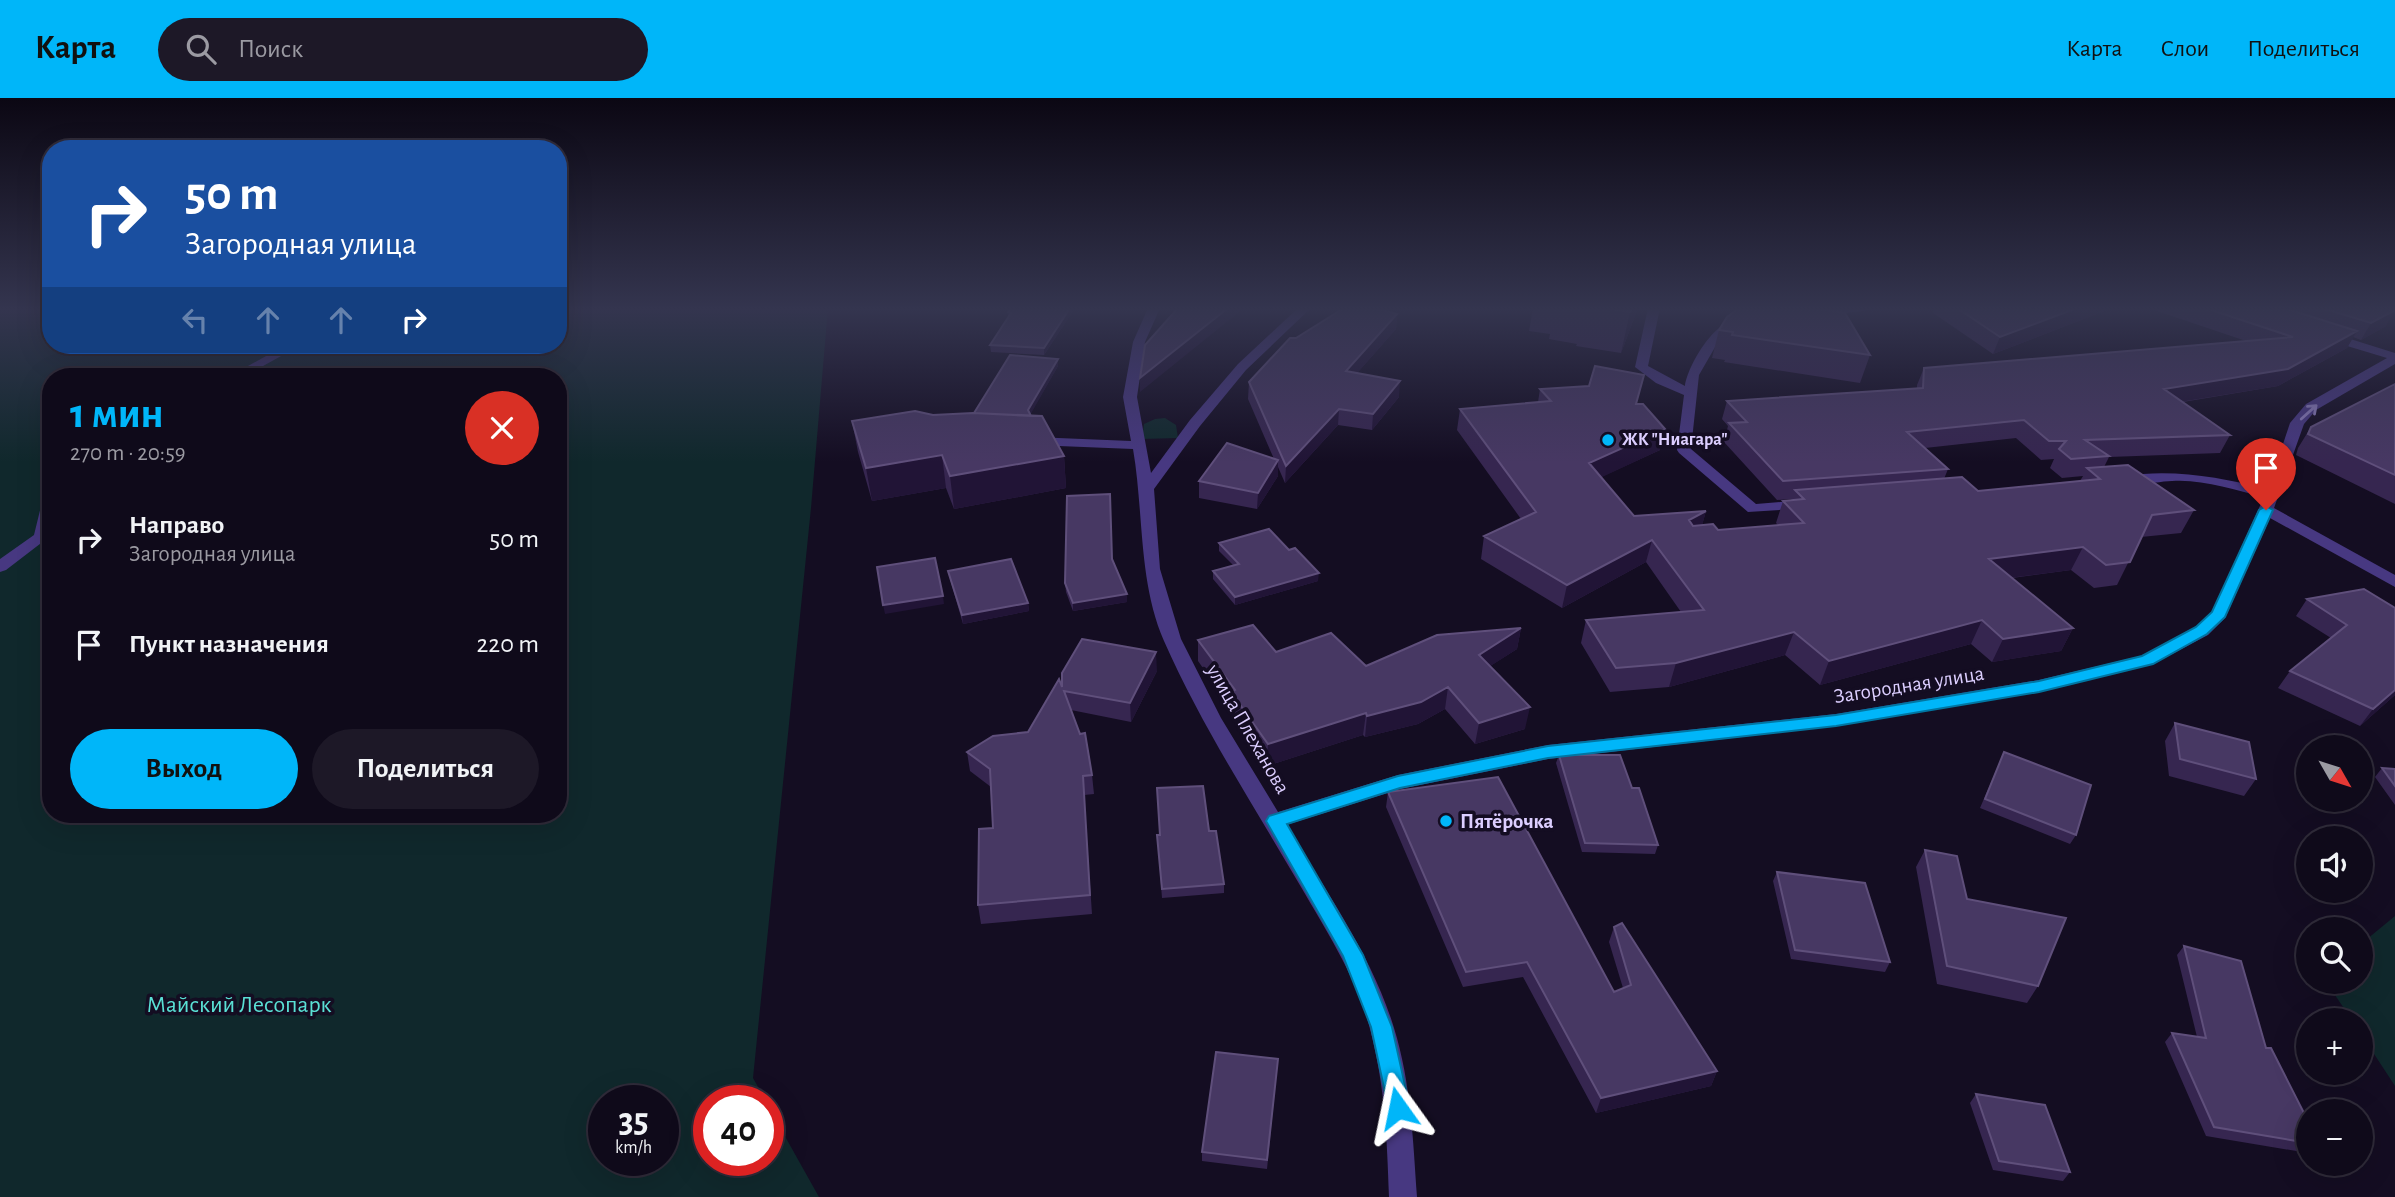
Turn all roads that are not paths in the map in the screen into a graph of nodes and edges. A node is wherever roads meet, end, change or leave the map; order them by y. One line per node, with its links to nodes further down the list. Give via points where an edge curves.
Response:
1 (268, 359): 7 (street)
2 (1136, 359): 10 (street, улица Плеханова, via 1130,397)
3 (1251, 359): 12 (street, via 1195,423)
4 (1643, 359): 8 (street, via 1641,367)
5 (1702, 359): 8 (street)
6 (2393, 359): 13 (street, Загородная улица, one-way to 6, via 2297,423 2311,407)
7 (251, 368)
8 (1690, 393): 14 (street, via 1684,450 1729,490 1753,509)
9 (1017, 440): 10 (street)
10 (1139, 445): 12 (street, улица Плеханова)
11 (2107, 481): 13 (street, via 2175,476 2207,479)
12 (1147, 489): 18 (street, улица Плеханова, via 1152,569 1171,639 1212,718)
13 (2270, 503): 17 (street); 18 (street, Загородная улица, via 2219,614 2202,631 2147,660 2039,686 1836,720 1548,752 1398,782)
14 (1821, 504)
15 (42, 533): 16 (street)
16 (0, 567)
17 (2395, 582)
18 (1275, 821): 19 (street, улица Плеханова, via 1352,955 1381,1027 1398,1108)
19 (1403, 1197)

